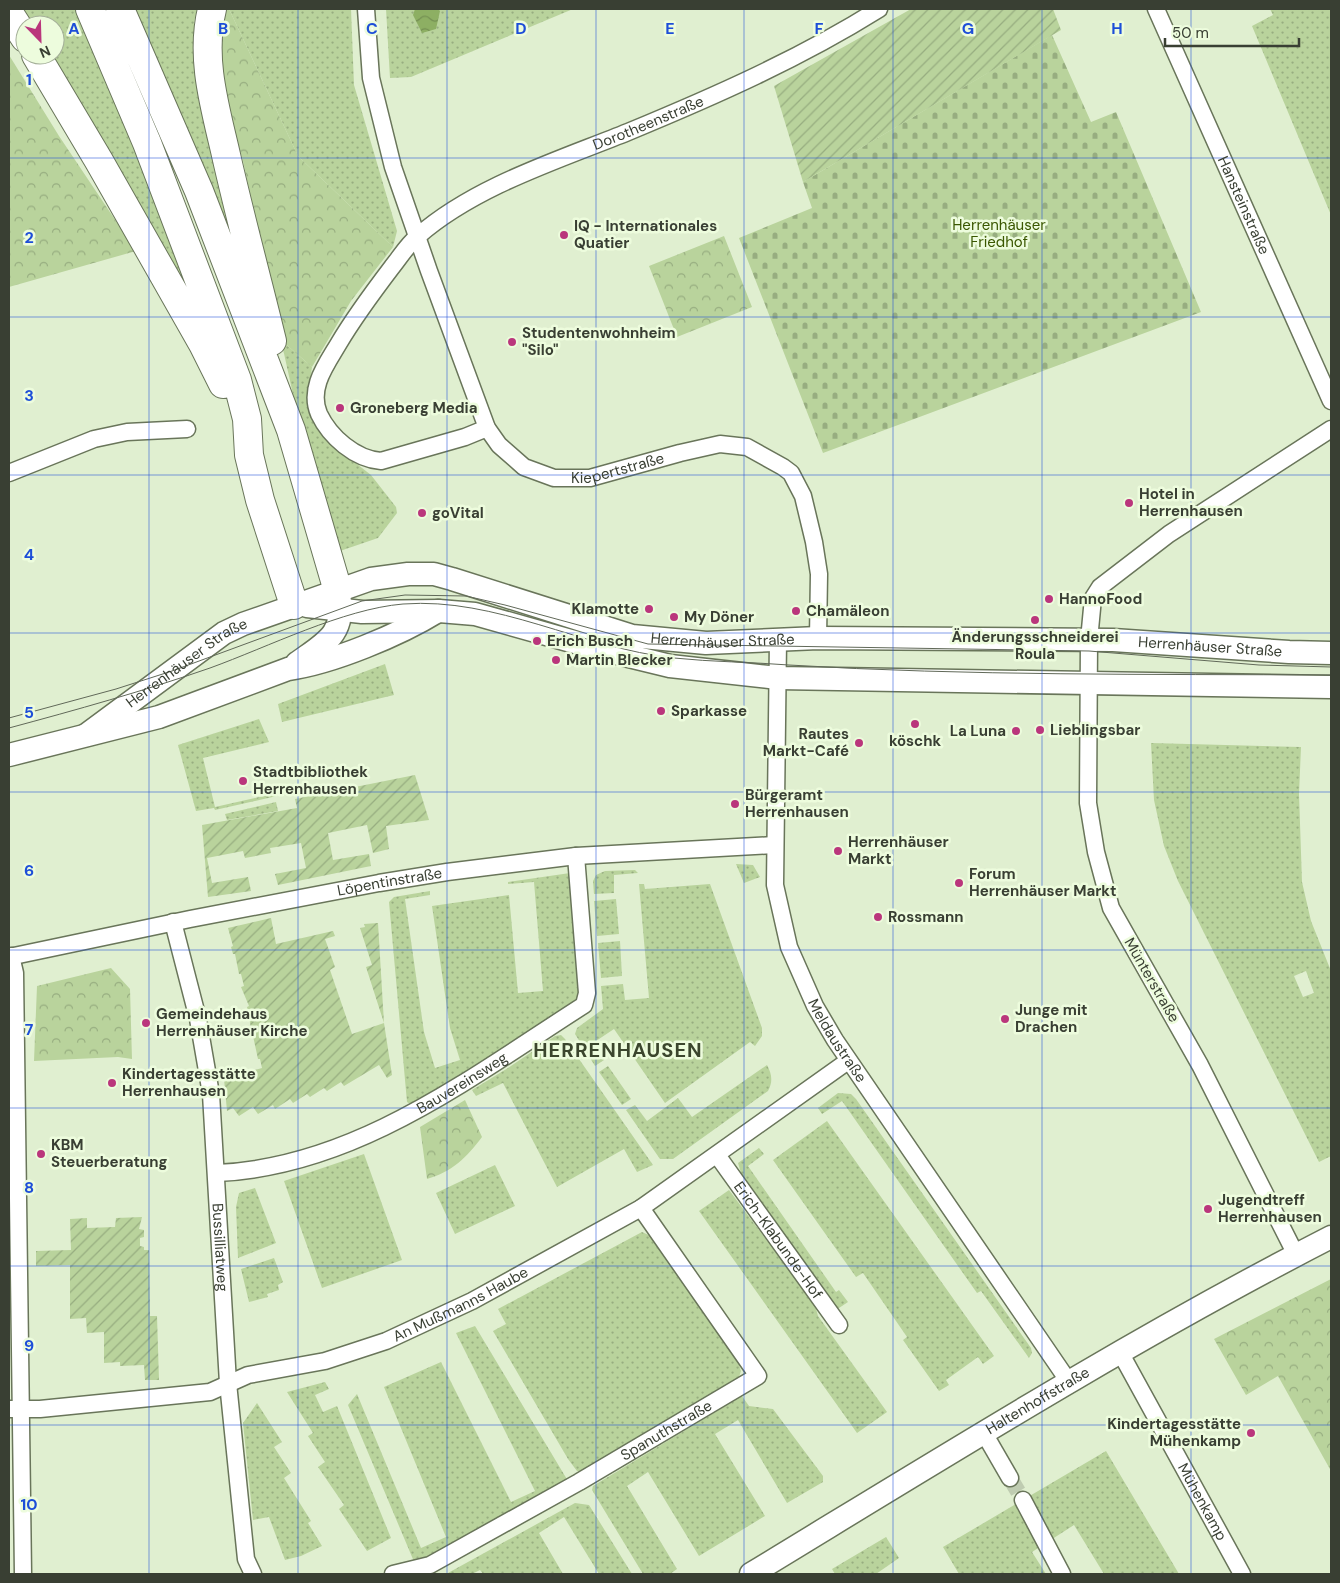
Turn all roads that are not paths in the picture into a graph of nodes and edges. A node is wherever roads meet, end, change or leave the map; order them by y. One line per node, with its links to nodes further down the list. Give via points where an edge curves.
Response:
1 (90, 9): 14 (highway, via 147,143 222,336 247,419)
2 (120, 9): 13 (highway, via 199,191)
3 (212, 9): 13 (highway, via 207,29 208,73)
4 (366, 9): 8 (street, via 372,78 381,123)
5 (879, 9): 8 (street, Dorotheenstraße, via 828,41 728,90 495,188)
6 (1156, 9): 9 (street, Hansteinstraße)
7 (42, 65): 14 (highway, via 203,344 224,385)
8 (417, 236): 10 (street, Kiepertstraße); 10 (street, Dorotheenstraße, via 358,310 320,376 314,395 319,414 344,446 369,460 381,461)
9 (1331, 401)
10 (487, 428): 19 (street, Kiepertstraße, via 499,445 524,467 554,478 590,478 720,444 747,447 783,467 791,473 803,496 814,542 820,574)
11 (1331, 429): 21 (street, via 1169,534 1100,587 1092,598)
12 (187, 430): 15 (street, via 126,432 102,437)
13 (290, 430): 16 (highway)
14 (249, 455): 17 (highway)
15 (9, 473)
16 (340, 600): 17 (street, Herrenhäuser Straße); 18 (street, Herrenhäuser Straße, via 362,612); 20 (street, Herrenhäuser Straße, via 386,576 434,574 632,636 706,643); 23 (street, Herrenhäuser Straße, via 341,619 334,635)
17 (294, 605): 27 (street, Herrenhäuser Straße, via 224,633)
18 (439, 610): 23 (street, Herrenhäuser Straße, via 391,635 309,666); 24 (street, Herrenhäuser Straße, via 502,620 670,666)
19 (818, 638): 20 (street, Herrenhäuser Straße); 21 (street, Herrenhäuser Straße)
20 (778, 640): 24 (street, Meldaustraße)
21 (1089, 640): 22 (street, Herrenhäuser Straße); 25 (street)
22 (1331, 653)
23 (288, 669): 27 (street, Herrenhäuser Straße, via 159,717)
24 (778, 678): 25 (street, Herrenhäuser Straße); 29 (street, Meldaustraße)
25 (1089, 684): 26 (street, Herrenhäuser Straße); 39 (street, Münterstraße, via 1088,803 1109,903 1200,1065)
26 (1331, 688)
27 (86, 735): 28 (street, Herrenhäuser Straße)
28 (9, 754)
29 (774, 845): 30 (street, Löpentinstraße); 33 (street, Meldaustraße, via 775,885 789,947 815,1006)
30 (576, 856): 31 (street, Löpentinstraße, via 380,882); 36 (street, Bauvereinsweg, via 588,993 584,1005 416,1111 362,1138 279,1164)
31 (173, 922): 32 (street, Löpentinstraße); 36 (street, Bussilliatweg, via 198,1020 211,1094)
32 (10, 957): 34 (street, via 15,973)
33 (848, 1061): 35 (street, An Mußmanns Haube); 42 (street, Meldaustraße)
34 (12, 1071): 44 (street)
35 (717, 1155): 37 (street, An Mußmanns Haube); 40 (street, Erich-Klabunde-Hof)
36 (217, 1173): 43 (street, Bussilliatweg)
37 (641, 1208): 43 (street, An Mußmanns Haube, via 472,1301 386,1340 325,1361 248,1375); 50 (street, Spanuthstraße, via 758,1376 430,1565)
38 (1331, 1237): 39 (street, Haltenhoffstraße)
39 (1296, 1255): 41 (street, Haltenhoffstraße)
40 (839, 1325)
41 (1120, 1352): 42 (street, Haltenhoffstraße); 53 (street, Mühenkamp)
42 (1069, 1382): 45 (street, Haltenhoffstraße)
43 (228, 1383): 44 (street, An Mußmanns Haube, via 210,1392); 49 (street, Bussilliatweg, via 246,1559)
44 (14, 1409): 48 (street)
45 (984, 1433): 46 (street); 51 (street, Haltenhoffstraße)
46 (1010, 1478)
47 (1023, 1500): 52 (street)
48 (23, 1574)
49 (253, 1574)
50 (392, 1574)
51 (751, 1574)
52 (1062, 1574)
53 (1242, 1574)

